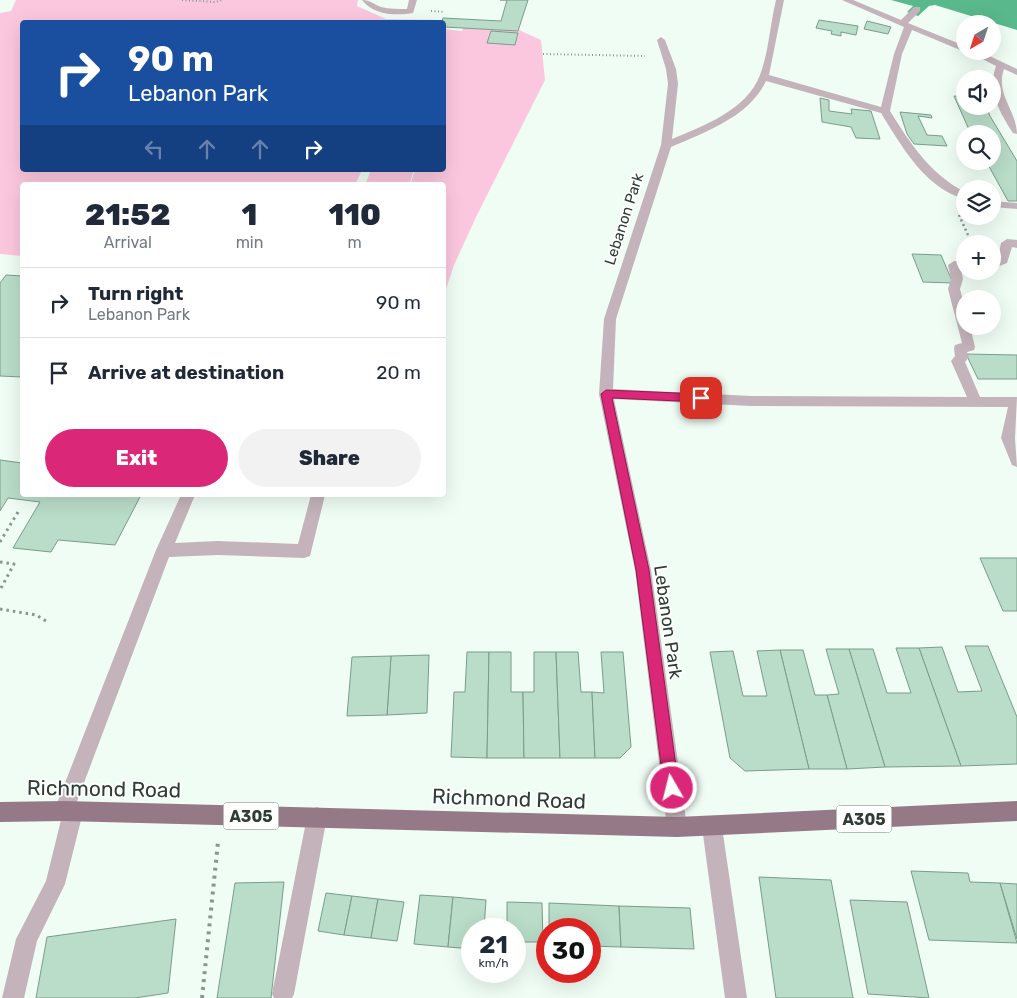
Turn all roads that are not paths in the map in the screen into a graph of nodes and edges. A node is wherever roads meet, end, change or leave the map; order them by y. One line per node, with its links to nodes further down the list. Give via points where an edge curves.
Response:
1 (366, 0): 2 (street, via 385,10 410,11)
2 (413, 0)
3 (780, 0): 12 (street)
4 (846, 0): 6 (street)
5 (917, 9): 6 (street)
6 (906, 24): 8 (street); 13 (street)
7 (660, 40): 15 (street, Lebanon Park, via 667,54 673,84)
8 (956, 45)
9 (990, 60): 10 (street)
10 (1001, 65): 11 (street); 14 (street, via 996,75 998,93 1008,119)
11 (1017, 72)
12 (764, 77): 13 (street); 15 (street, via 749,99 725,117)
13 (885, 111): 16 (street, via 923,168)
14 (1017, 131)
15 (666, 145): 22 (street, Lebanon Park, via 610,319)
16 (956, 191)
17 (1001, 205): 18 (street)
18 (1017, 206)
19 (1017, 244): 20 (street, via 1007,243)
20 (1001, 261)
21 (957, 280): 23 (street, via 954,289 969,347 960,348 962,358 958,361)
22 (606, 394): 23 (street, via 752,401); 34 (street, Lebanon Park, via 642,570)
23 (976, 402): 24 (street)
24 (1017, 402): 25 (street)
25 (1013, 438): 26 (street)
26 (1017, 461)
27 (187, 497): 29 (street)
28 (318, 497): 29 (street, via 304,551)
29 (164, 550): 32 (street)
30 (1017, 811): 35 (main road, Richmond Road / A305)
31 (0, 812): 32 (main road, Richmond Road / A305)
32 (69, 812): 33 (main road, Richmond Road / A305); 37 (street, via 55,884 27,939)
33 (316, 817): 34 (main road, Richmond Road / A305); 36 (street)
34 (677, 827): 35 (main road, Richmond Road / A305)
35 (712, 827): 38 (street)
36 (283, 994)
37 (13, 998)
38 (736, 998)

